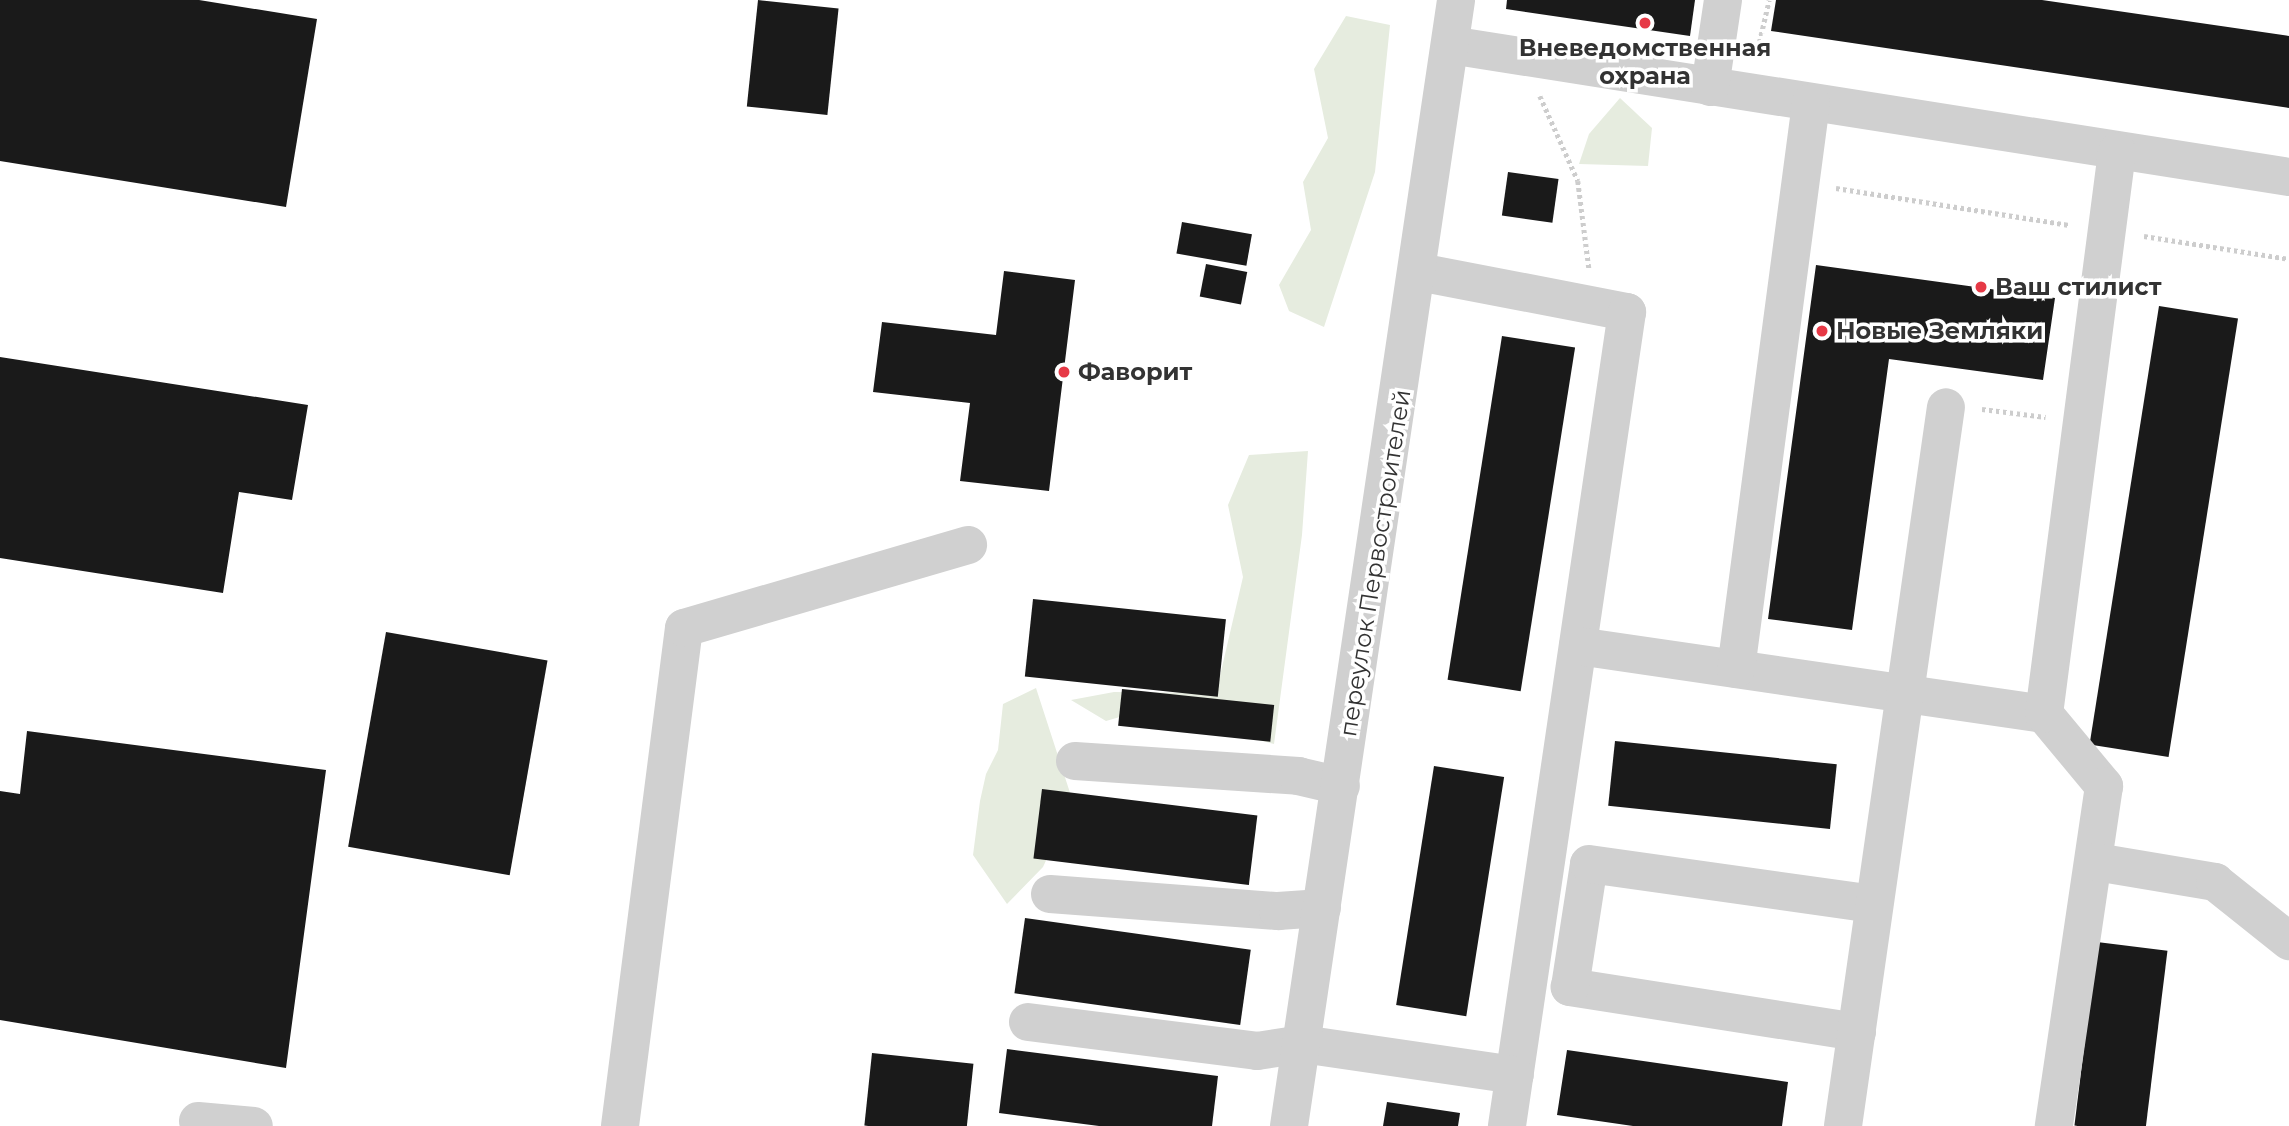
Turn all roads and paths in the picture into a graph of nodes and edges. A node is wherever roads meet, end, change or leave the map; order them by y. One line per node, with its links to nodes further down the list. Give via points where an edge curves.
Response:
1 (1456, 0): 3 (street, переулок Первостроителей)
2 (1723, 0): 5 (street)
3 (1450, 45): 4 (street); 12 (street, переулок Первостроителей)
4 (1522, 57): 5 (street); 13 (path, via 1578,181)
5 (1710, 87): 6 (street)
6 (1811, 103): 7 (street); 9 (street)
7 (2117, 152): 8 (street); 10 (street)
8 (2289, 177)
9 (1800, 183): 10 (path); 19 (street)
10 (2109, 231): 11 (path); 21 (street)
11 (2289, 259)
12 (1419, 272): 13 (street); 23 (street, переулок Первостроителей)
13 (1594, 307): 18 (street, via 1626,312)
14 (1946, 407): 20 (street)
15 (1993, 410): 16 (path)
16 (2039, 416)
17 (968, 545): 37 (street, via 684,628)
18 (1578, 646): 19 (street); 24 (street)
19 (1736, 669): 20 (street)
20 (1903, 693): 21 (street); 28 (street)
21 (2044, 713): 25 (street, via 2104,786)
22 (1075, 761): 23 (street, via 1298,776)
23 (1341, 786): 29 (street, переулок Первостроителей)
24 (1547, 857): 26 (street); 34 (street)
25 (2096, 862): 30 (street, via 2214,882); 41 (street)
26 (1589, 864): 28 (street); 32 (street, via 1570,987)
27 (1050, 894): 29 (street, via 1278,911)
28 (1874, 904): 32 (street)
29 (1322, 908): 33 (street, переулок Первостроителей)
30 (2289, 941)
31 (1028, 1022): 33 (street, via 1257,1051)
32 (1857, 1032): 40 (street)
33 (1302, 1044): 34 (street); 38 (street, переулок Первостроителей)
34 (1515, 1075): 39 (street)
35 (198, 1121): 36 (street)
36 (254, 1126)
37 (620, 1126)
38 (1289, 1126)
39 (1507, 1126)
40 (1843, 1126)
41 (2054, 1126)

